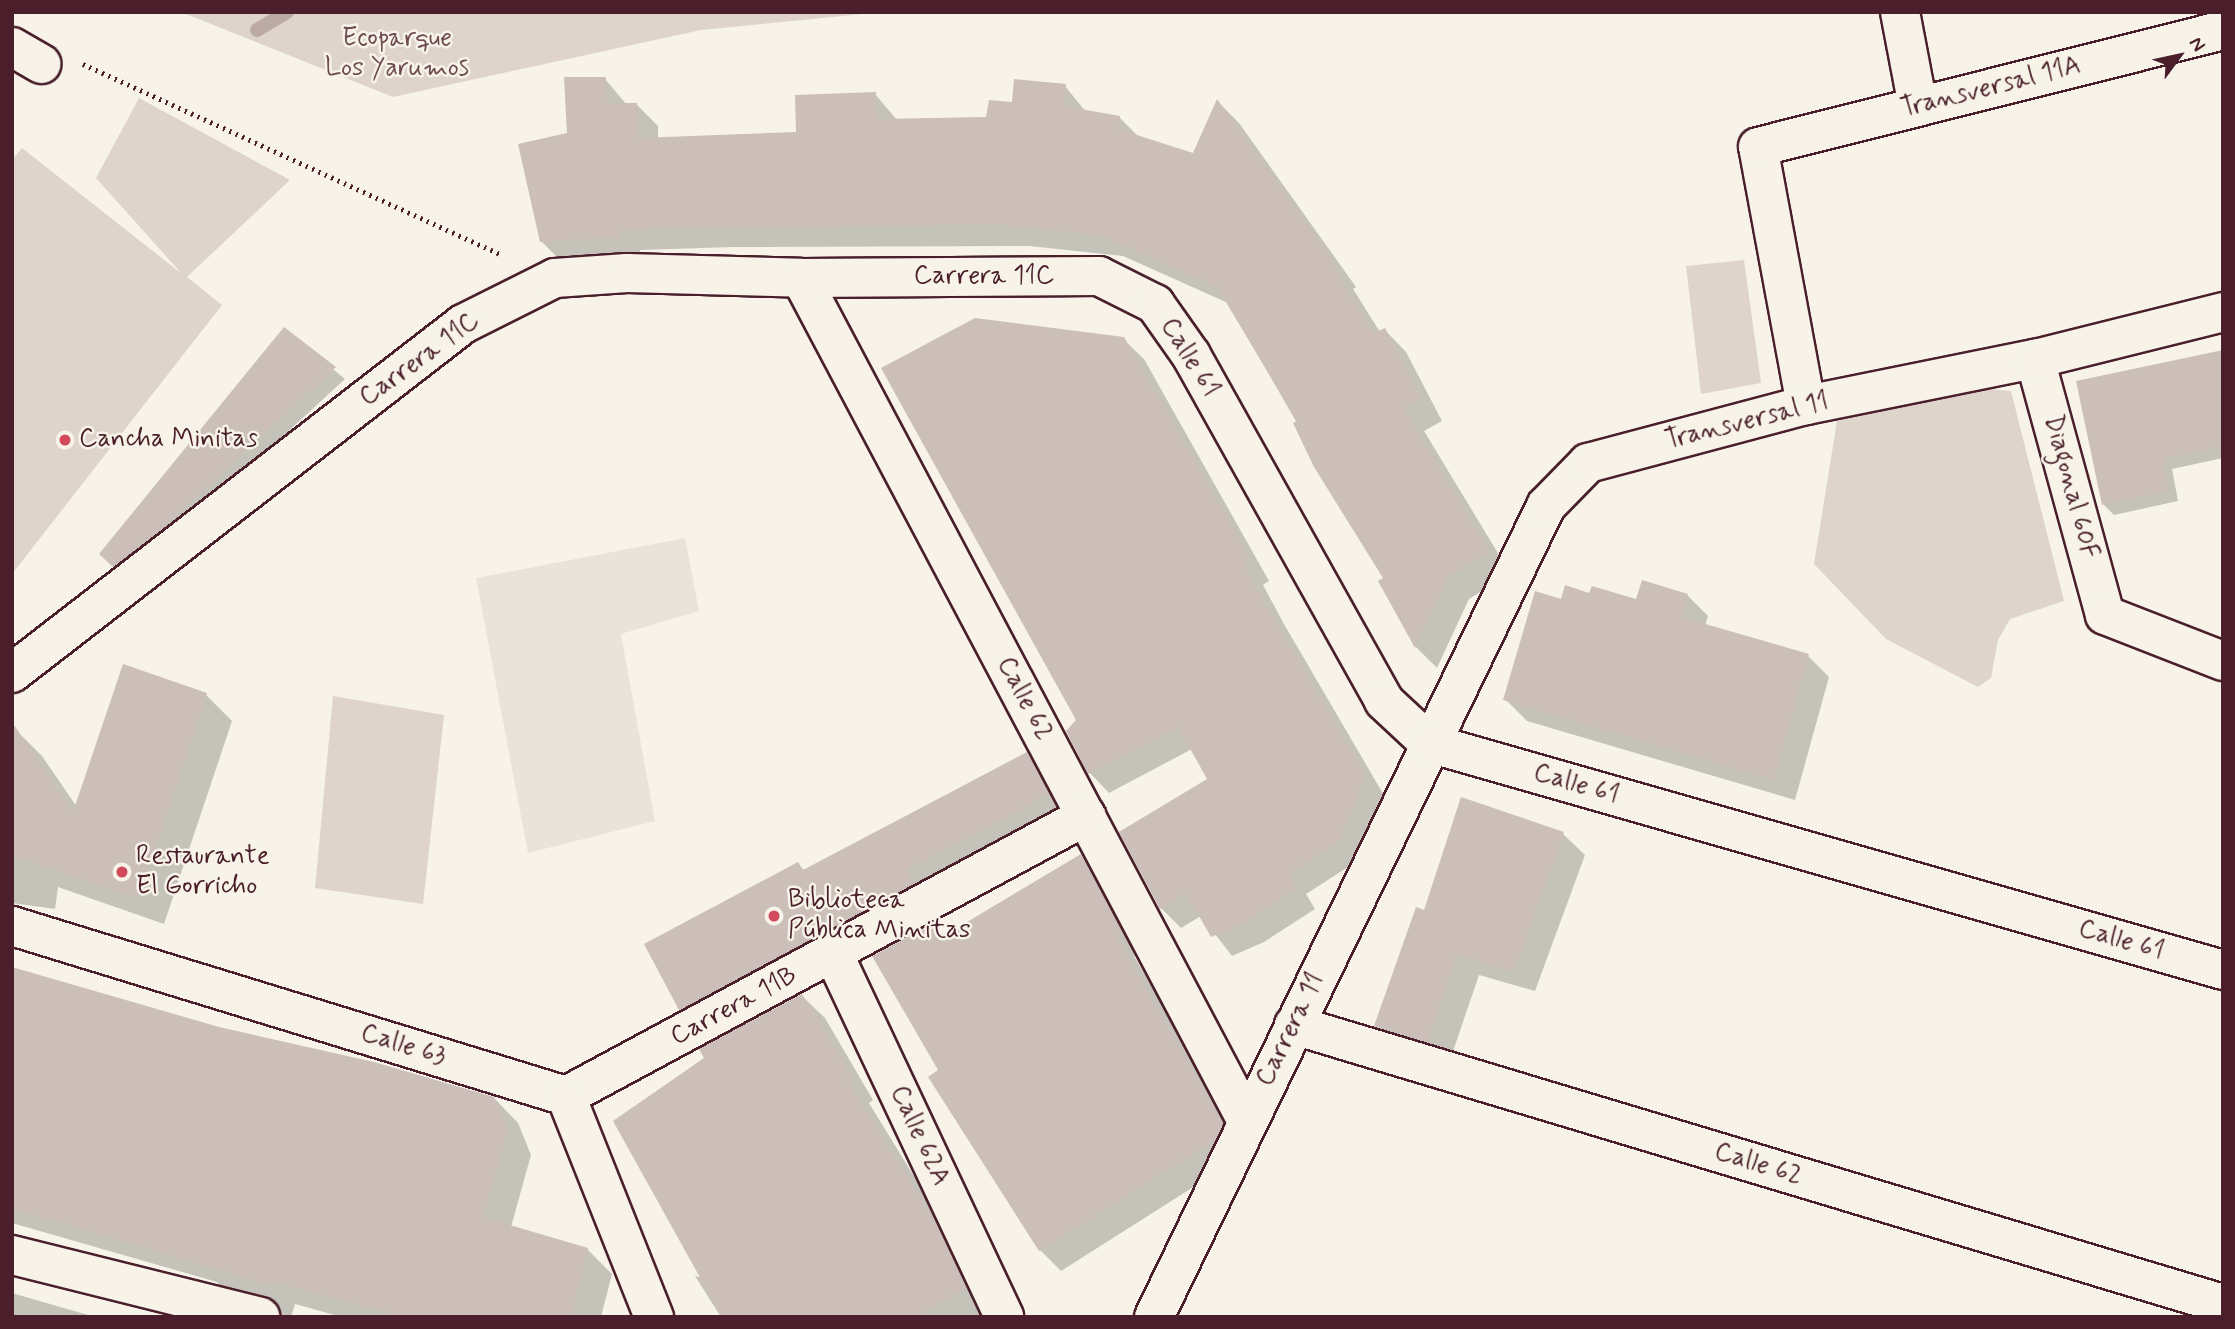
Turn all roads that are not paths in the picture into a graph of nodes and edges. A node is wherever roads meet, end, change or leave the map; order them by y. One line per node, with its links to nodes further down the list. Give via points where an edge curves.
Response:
1 (1900, 12): 3 (street)
2 (2223, 30): 3 (street, Transversal 11A)
3 (1918, 106): 8 (street, Transversal 11A, via 1758,147)
4 (800, 278): 5 (street, Carrera 11C, via 1099,276); 10 (street, Carrera 11C, via 627,273 555,278 463,324); 12 (street, Calle 62)
5 (1155, 304): 11 (street, Calle 61, via 1191,355 1384,701)
6 (2223, 312): 7 (street, Transversal 11)
7 (2035, 359): 8 (street, Transversal 11); 9 (street, Diagonal 60F, via 2105,615)
8 (1806, 405): 11 (street, Transversal 11, via 1588,463 1546,506)
9 (2223, 661)
10 (12, 673)
11 (1429, 743): 15 (street, Calle 61); 16 (street, Carrera 11)
12 (1086, 816): 14 (street, Carrera 11B); 18 (street, Calle 62)
13 (12, 926): 17 (street, Calle 63)
14 (834, 955): 17 (street, Carrera 11B); 24 (street, Calle 62A)
15 (2223, 971)
16 (1294, 1025): 18 (street, Carrera 11); 20 (street, Calle 62)
17 (566, 1096): 23 (street)
18 (1247, 1121): 21 (street, Carrera 11)
19 (12, 1255): 22 (street)
20 (2223, 1304)
21 (1168, 1314)
22 (260, 1317)
23 (654, 1317)
24 (1004, 1317)

